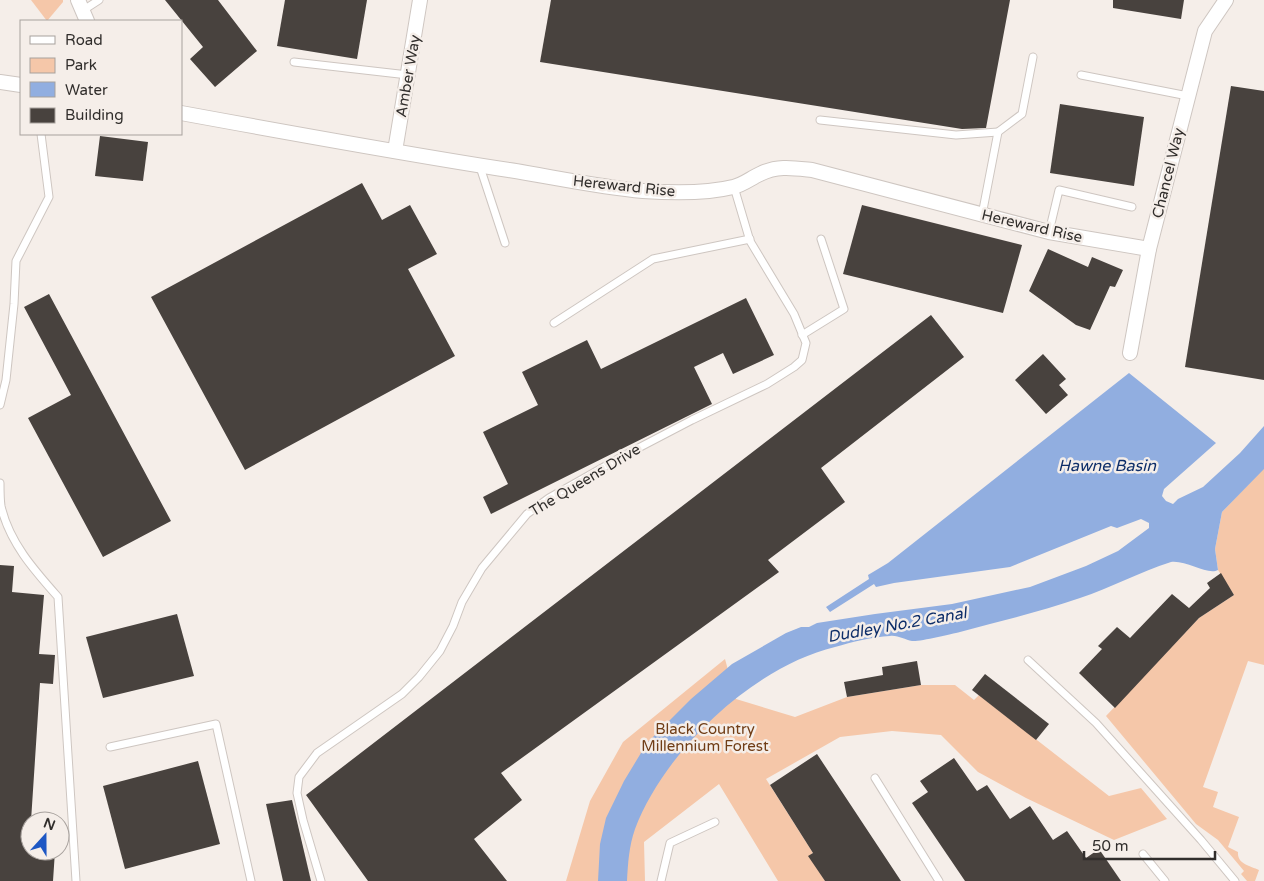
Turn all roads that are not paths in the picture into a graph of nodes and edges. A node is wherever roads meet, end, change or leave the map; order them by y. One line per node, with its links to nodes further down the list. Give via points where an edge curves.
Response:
1 (99, 0): 4 (lane)
2 (420, 0): 7 (street, Amber Way)
3 (1226, 0): 11 (street, Chancel Way, via 1205,30)
4 (82, 11)
5 (1033, 57): 14 (lane, via 1022,114)
6 (294, 62): 7 (lane)
7 (408, 75): 16 (street, Amber Way)
8 (1081, 75): 11 (lane)
9 (0, 82): 10 (street)
10 (20, 85)
11 (1188, 96): 25 (street, Chancel Way)
12 (182, 113): 16 (street, Hereward Rise)
13 (820, 120): 14 (lane, via 956,135)
14 (998, 132): 20 (lane)
15 (41, 135): 29 (lane, via 49,197 16,261 6,380)
16 (395, 151): 17 (street, Hereward Rise)
17 (480, 166): 18 (street, Hereward Rise, via 642,190 682,192); 24 (lane)
18 (734, 187): 20 (street, Hereward Rise, via 762,173 786,167 812,170); 22 (lane, The Queens Drive)
19 (1132, 207): 21 (lane, via 1059,190)
20 (982, 215): 21 (street, Hereward Rise)
21 (1049, 232): 25 (street, Hereward Rise)
22 (750, 239): 26 (lane, via 653,259); 27 (lane, The Queens Drive, via 794,314)
23 (821, 239): 27 (lane, via 844,309)
24 (505, 243)
25 (1149, 248): 28 (street, Chancel Way)
26 (554, 323)
27 (802, 335): 38 (lane, The Queens Drive, via 806,343 802,360 794,367 767,384 624,455 527,514 482,568 440,651 418,677 402,694 317,753 300,778 297,793)
28 (1130, 353)
29 (0, 405)
30 (0, 483): 37 (lane, via 1,505 11,533 27,561 58,596)
31 (1028, 660): 42 (lane, via 1096,723)
32 (110, 747): 36 (lane, via 216,724)
33 (875, 778): 40 (lane)
34 (715, 822): 39 (lane, via 670,843)
35 (1143, 854): 41 (lane)
36 (249, 880)
37 (76, 881)
38 (321, 881)
39 (661, 881)
40 (938, 881)
41 (1165, 881)
42 (1235, 881)

